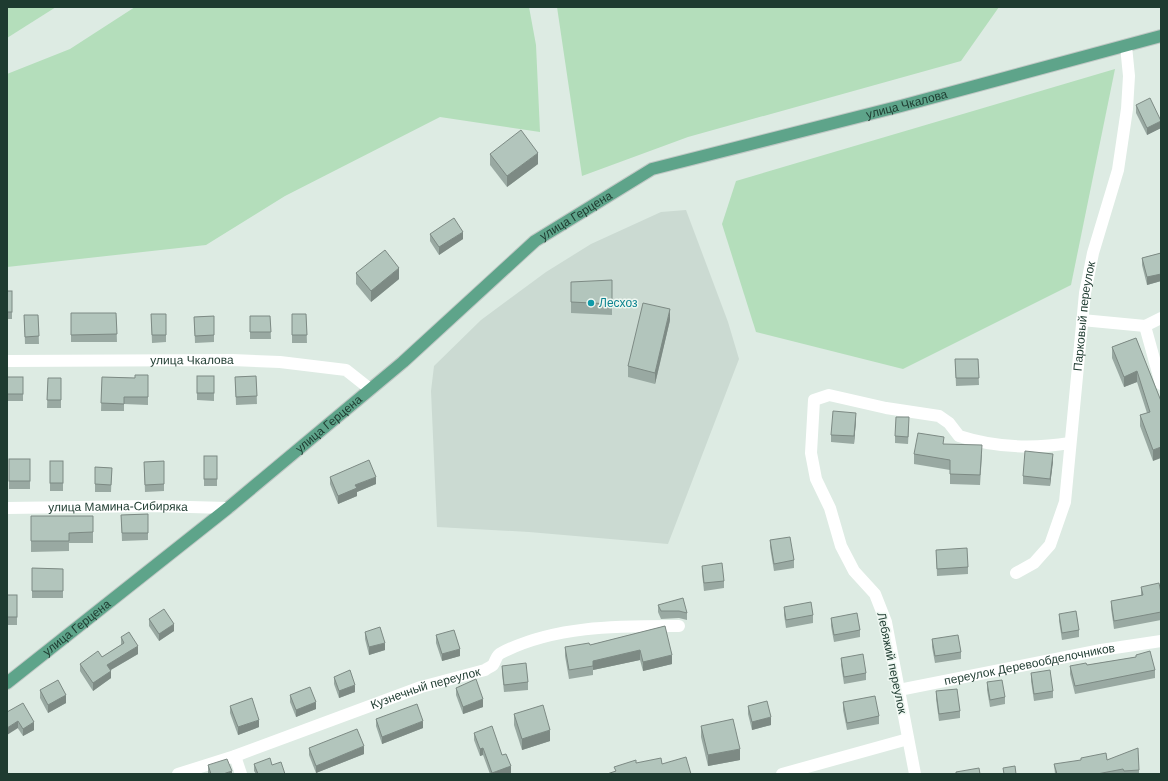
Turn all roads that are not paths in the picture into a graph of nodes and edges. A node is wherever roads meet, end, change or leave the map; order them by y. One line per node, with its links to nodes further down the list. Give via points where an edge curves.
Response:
1 (1161, 36): 2 (main road, улица Чкалова)
2 (1126, 46): 3 (main road, улица Чкалова); 5 (street, Парковый переулок, via 1129,76 1127,109 1118,170 1093,253 1084,293)
3 (652, 169): 9 (main road, улица Герцена, via 535,241)
4 (1161, 318): 6 (street)
5 (1082, 320): 6 (street); 10 (street, Парковый переулок)
6 (1145, 326): 8 (street)
7 (7, 361): 9 (street, улица Чкалова, via 280,362 346,370)
8 (1161, 384)
9 (370, 389): 12 (main road, улица Герцена)
10 (1070, 443): 13 (street, Парковый переулок, via 1065,502 1050,545 1034,563); 17 (street, Лебяжий переулок, via 1043,447 1008,447 959,436 940,416 886,408 829,395 814,400 811,453 816,479 830,508 841,546 854,570 875,594 886,622)
11 (7, 508): 12 (street, улица Мамина-Сибиряка)
12 (228, 508): 16 (main road, улица Герцена)
13 (1016, 572)
14 (679, 626): 19 (street, Кузнечный переулок, via 614,626 523,642 499,654 493,665 485,670 421,687)
15 (1161, 641): 17 (street, переулок Деревообделочников, via 1101,650)
16 (7, 683)
17 (899, 690): 18 (street, Лебяжий переулок)
18 (908, 739): 22 (street); 23 (street, Лебяжий переулок)
19 (235, 756): 20 (street, Кузнечный переулок); 21 (street)
20 (178, 774)
21 (241, 774)
22 (782, 774)
23 (915, 774)

